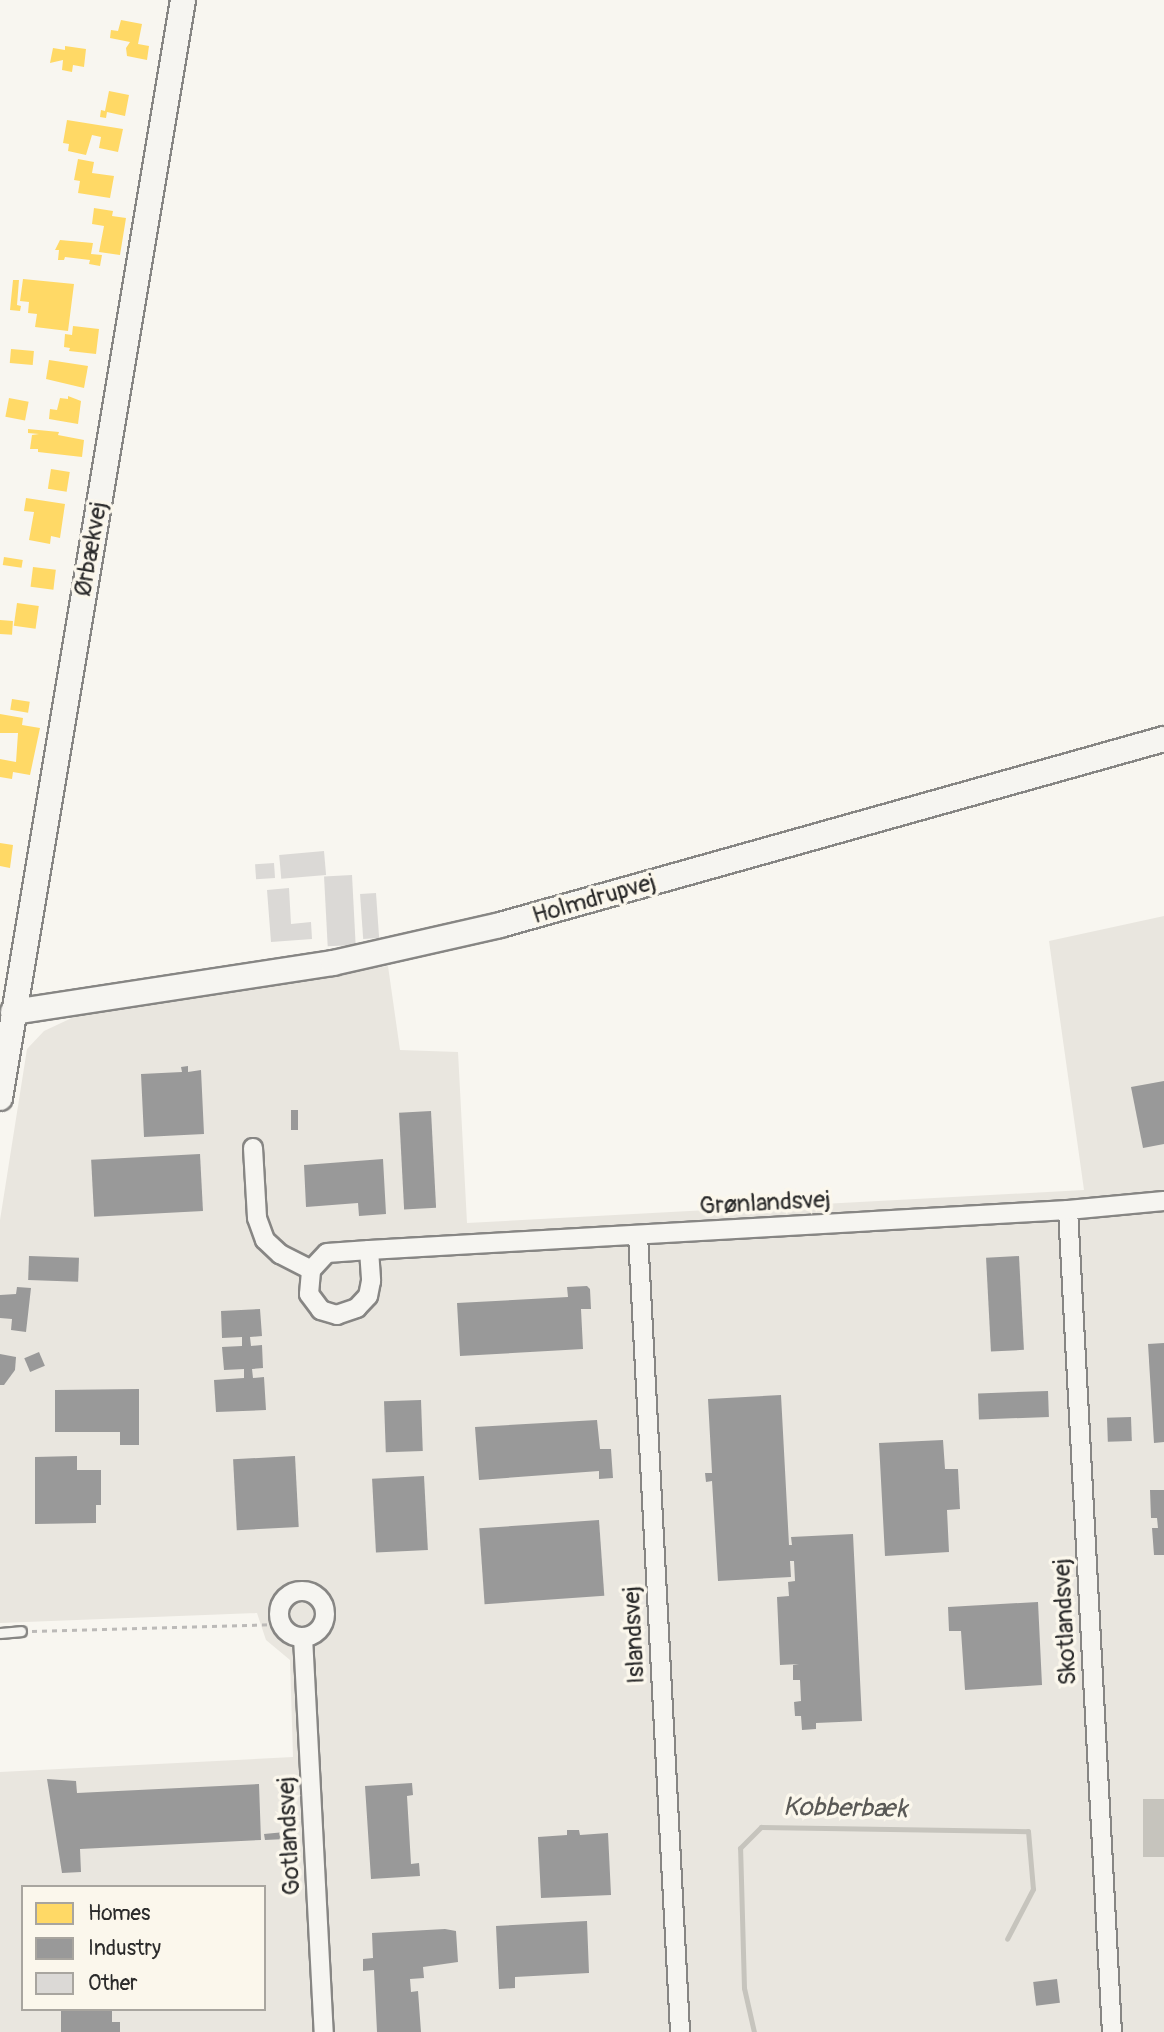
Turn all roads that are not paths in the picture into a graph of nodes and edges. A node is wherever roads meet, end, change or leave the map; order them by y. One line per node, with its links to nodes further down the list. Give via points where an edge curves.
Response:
1 (183, 0): 3 (street, Ørbækvej)
2 (1164, 739): 3 (street, Holmdrupvej, via 500,925 333,963)
3 (13, 1012): 4 (street, Ørbækvej)
4 (0, 1098)
5 (253, 1147): 10 (street, via 257,1218 265,1240 280,1254)
6 (1164, 1201): 7 (street, Grønlandsvej)
7 (1069, 1210): 8 (street, Grønlandsvej); 16 (street, Skotlandsvej)
8 (638, 1235): 9 (street, Grønlandsvej); 15 (street, Islandsvej)
9 (369, 1250): 10 (street, Grønlandsvej, via 327,1253); 10 (street, via 368,1296 357,1308 337,1315 321,1310 309,1294)
10 (311, 1270)
11 (21, 1631): 12 (lane)
12 (0, 1633)
13 (303, 1637): 13 (street, via 319,1629 325,1613 310,1592 292,1592 280,1606 280,1624 293,1636); 14 (street, Gotlandsvej)
14 (324, 2032)
15 (680, 2032)
16 (1112, 2032)

